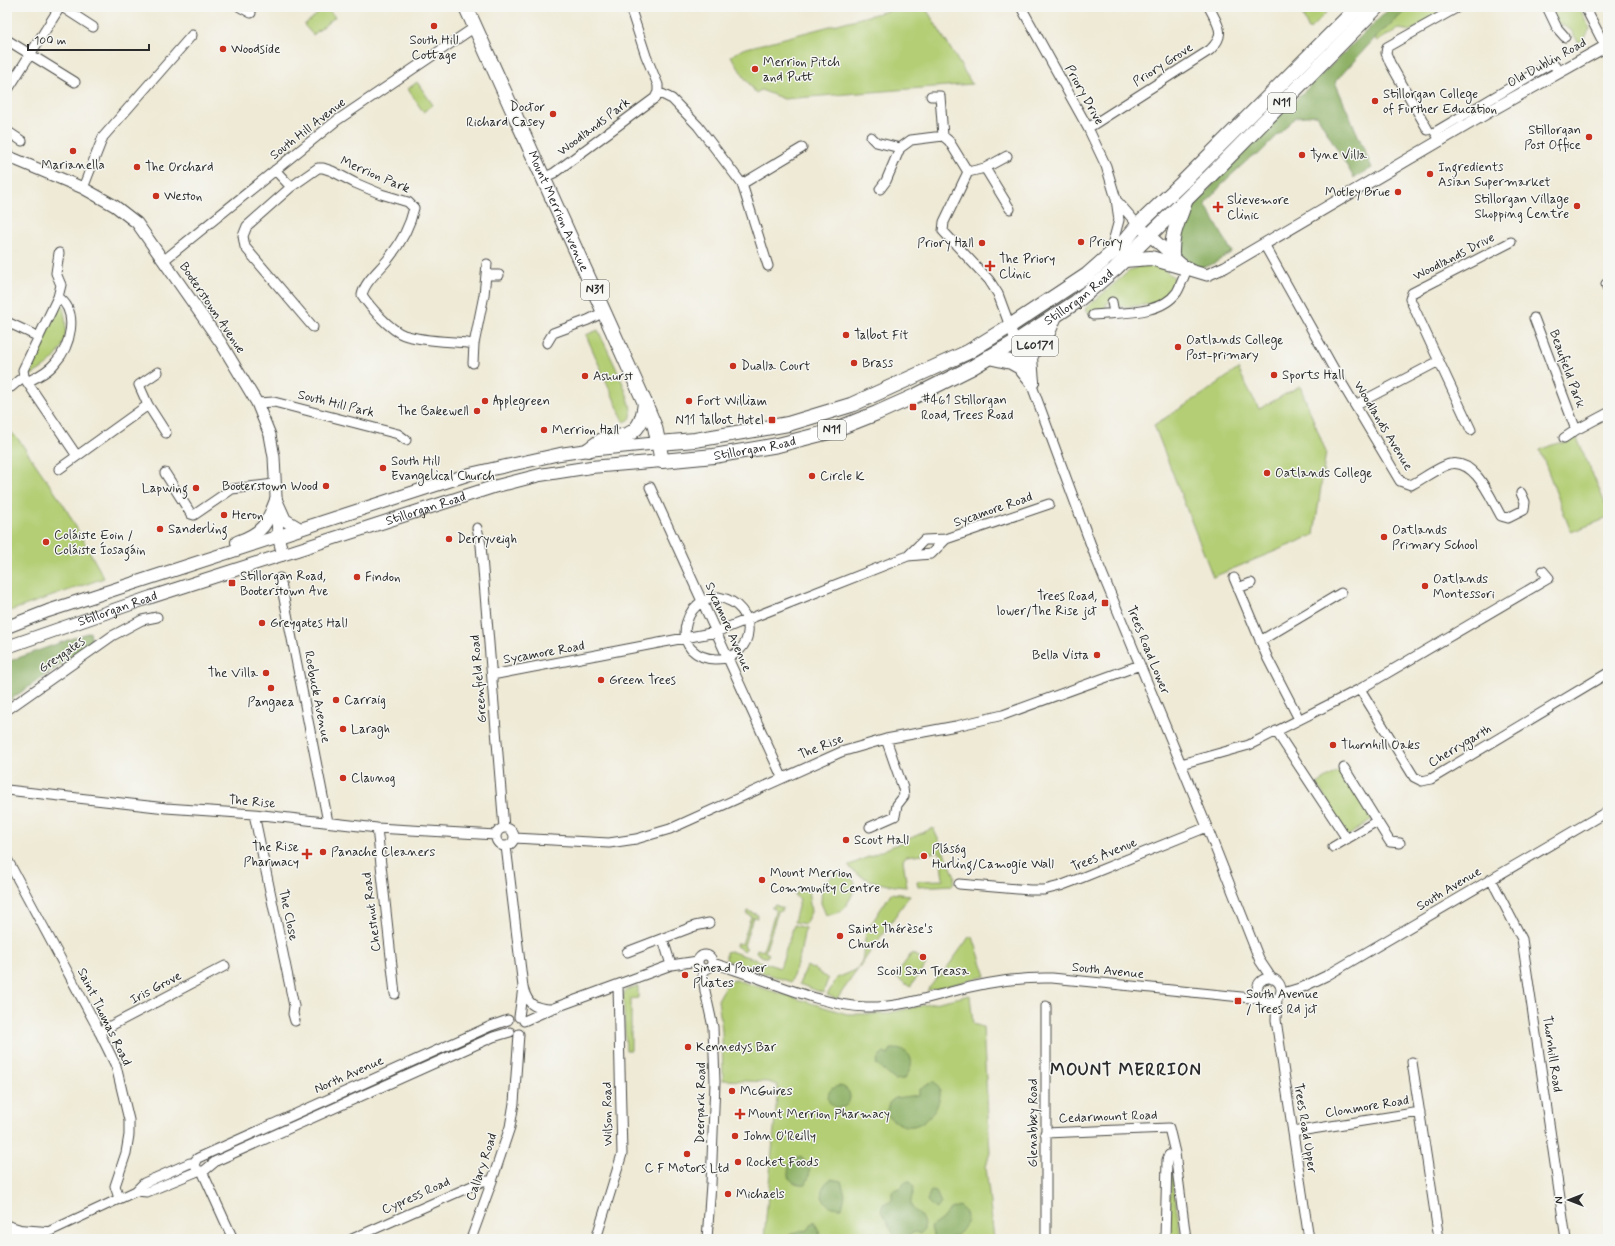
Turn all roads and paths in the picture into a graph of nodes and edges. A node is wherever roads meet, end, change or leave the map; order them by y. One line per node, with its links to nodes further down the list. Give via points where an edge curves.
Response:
1 (61, 7): 13 (street); 19 (street)
2 (240, 7): 12 (street)
3 (466, 7): 14 (highway, Mount Merrion Avenue / N31)
4 (630, 7): 22 (street, via 658,85)
5 (1021, 7): 24 (street, Priory Drive)
6 (1209, 7): 24 (street, Priory Grove, via 1219,26 1217,43)
7 (1358, 7): 45 (highway, Stillorgan Road / N11)
8 (1377, 7): 42 (highway, Stillorgan Road / N11)
9 (1458, 7): 25 (street, via 1387,47 1390,63)
10 (1547, 7): 16 (street, via 1557,28)
11 (1585, 7): 18 (street)
12 (251, 13)
13 (93, 27)
14 (475, 27): 35 (street, South Hill Avenue, via 336,122); 37 (highway, Mount Merrion Avenue / N31)
15 (192, 35): 40 (street, via 103,137)
16 (1565, 37)
17 (7, 40): 19 (street)
18 (1607, 45): 48 (street, Old Dublin Road)
19 (29, 55): 20 (street); 21 (street)
20 (75, 82)
21 (7, 91)
22 (658, 92): 37 (street, Woodlands Park, via 655,98 554,173); 38 (street, via 672,99 698,126)
23 (931, 96): 27 (street, via 940,96)
24 (1088, 128): 43 (street, Priory Drive, via 1106,166)
25 (1428, 130)
26 (7, 131): 29 (street)
27 (943, 136): 31 (street, via 911,140); 36 (street, via 949,141)
28 (871, 137): 31 (street, via 876,142)
29 (22, 141)
30 (802, 148): 38 (street)
31 (900, 148): 41 (street)
32 (7, 156): 40 (street, Booterstown Avenue)
33 (1007, 156): 34 (street)
34 (985, 168): 36 (street); 44 (street)
35 (275, 170): 39 (street); 53 (street, South Hill Avenue)
36 (968, 172): 67 (street, via 944,222 943,231 989,280 998,294)
37 (543, 178): 61 (highway, Mount Merrion Avenue / N31)
38 (742, 184): 55 (street)
39 (290, 187): 68 (street, Merrion Park, via 246,226 243,236 245,247); 72 (street, Merrion Park, via 313,170 323,168 382,194 408,202 414,208 400,242 364,288 362,295 394,329 404,335)
40 (83, 188): 53 (street, Booterstown Avenue, via 115,206 137,223)
41 (880, 189)
42 (1187, 198): 46 (highway, Stillorgan Road / N11); 51 (highway, N11, via 1174,232)
43 (1116, 199): 45 (street, Priory Drive); 50 (street, Priory Drive, via 1119,220)
44 (1010, 209)
45 (1138, 225): 46 (street, Old Dublin Road); 50 (highway, Stillorgan Road / N11)
46 (1150, 234): 51 (street, Old Dublin Road); 52 (highway, Stillorgan Road / N11)
47 (1511, 242): 74 (street, Woodlands Drive, via 1412,293 1410,299)
48 (1264, 244): 56 (street, Old Dublin Road, via 1226,267 1206,275); 83 (street, Woodlands Avenue)
49 (59, 253): 59 (street, via 56,273 60,285)
50 (1110, 254): 67 (highway, Stillorgan Road / N11, via 1087,274)
51 (1172, 256): 56 (street, Old Dublin Road)
52 (1124, 260): 56 (highway, via 1151,258); 63 (highway, Stillorgan Road / N11)
53 (163, 261): 80 (street, Booterstown Avenue, via 220,343)
54 (487, 264): 57 (street)
55 (768, 266)
56 (1186, 269): 62 (street, via 1178,291 1159,307)
57 (487, 275): 58 (street); 72 (street)
58 (499, 276)
59 (58, 297): 69 (street); 77 (street, via 65,302 70,317 69,339 54,364 42,374)
60 (1112, 302): 62 (street)
61 (604, 312): 71 (street, via 553,332); 81 (highway, Mount Merrion Avenue / N31)
62 (1114, 313): 64 (street)
63 (1056, 316): 70 (highway, Stillorgan Road / N11); 78 (highway, L60171, via 1030,358)
64 (1093, 316)
65 (1534, 318): 86 (street, Beaufield Park)
66 (7, 322): 69 (street)
67 (1010, 326): 70 (street, Trees Road Lower / L60171); 90 (highway, Stillorgan Road / N11, via 953,359 844,407 788,424)
68 (313, 327)
69 (39, 337): 77 (street, via 23,370)
70 (1015, 342): 73 (highway, Stillorgan Road / N11); 78 (street, Trees Road Lower / L60171)
71 (547, 343)
72 (474, 344): 75 (street)
73 (989, 357): 78 (highway, via 1020,367); 93 (highway, Stillorgan Road / N11, via 915,396 829,432 778,445 714,456)
74 (1439, 361): 83 (street); 85 (street, Woodlands Drive)
75 (473, 364)
76 (158, 372): 82 (street, via 139,385)
77 (26, 379): 79 (street); 92 (street)
78 (1032, 382): 126 (street, Trees Road Lower / L60171, via 1083,526)
79 (7, 388)
80 (257, 403): 89 (street, South Hill Park, via 274,402 398,434); 97 (street, Booterstown Avenue, via 270,434 274,457)
81 (645, 403): 90 (highway, Mount Merrion Avenue / N31); 91 (highway, via 639,426 632,434 607,438)
82 (148, 405): 87 (street); 92 (street)
83 (1355, 405): 99 (street, Woodlands Avenue, via 1400,481 1411,485 1449,464 1459,463 1470,469 1483,482 1501,516 1508,518 1524,510 1525,502)
84 (1608, 413): 86 (street, Beaufield Park)
85 (1471, 430)
86 (1576, 430): 88 (street, Beaufield Park)
87 (166, 433)
88 (1564, 438)
89 (406, 440)
90 (659, 444): 91 (main road, Stillorgan Road); 93 (highway, Mount Merrion Avenue / N31)
91 (588, 450): 94 (main road, via 617,449 629,456); 103 (main road, Stillorgan Road, via 470,474)
92 (78, 456): 95 (street)
93 (662, 461): 94 (main road, Stillorgan Road)
94 (627, 464): 107 (main road, Stillorgan Road, via 540,475 493,487)
95 (59, 469)
96 (165, 473): 97 (street, via 194,515 232,489)
97 (274, 484): 100 (street, Booterstown Avenue)
98 (650, 487): 117 (street, Sycamore Avenue)
99 (1521, 493)
100 (276, 500): 103 (main road, via 285,520); 104 (street, Booterstown Avenue); 109 (main road, via 268,521 260,529 250,537 214,549)
101 (1048, 504): 105 (street, Sycamore Road)
102 (477, 528): 128 (street, Greenfield Road, via 481,545)
103 (300, 529): 104 (main road, Stillorgan Road)
104 (278, 536): 106 (main road, Stillorgan Road); 107 (street, Booterstown Avenue)
105 (946, 540): 108 (street, Sycamore Road, via 931,554); 108 (street, Sycamore Road, via 924,540)
106 (236, 550): 109 (main road, Stillorgan Road); 110 (main road, via 245,555)
107 (283, 555): 110 (main road, Stillorgan Road)
108 (908, 556): 119 (street, Sycamore Road)
109 (206, 560): 120 (main road, Stillorgan Road, via 48,611)
110 (242, 568): 124 (main road, Stillorgan Road)
111 (1543, 571): 129 (street, via 1549,578)
112 (280, 578): 141 (street, Roebuck Avenue)
113 (1234, 578): 115 (street)
114 (1252, 583): 115 (street)
115 (1238, 588): 123 (street)
116 (1341, 593): 123 (street)
117 (702, 602): 119 (street, via 708,599 727,599 743,610); 121 (street, Sycamore Avenue); 122 (street, via 691,613 685,629)
118 (157, 617): 130 (street, Greygates, via 142,620 108,639)
119 (747, 619): 121 (street, Sycamore Road); 125 (street, via 745,643)
120 (7, 627)
121 (716, 632): 122 (street, Sycamore Road); 125 (street, Sycamore Avenue)
122 (686, 639): 125 (street, via 696,654 702,657); 128 (street, Sycamore Road)
123 (1260, 641): 131 (street)
124 (7, 647)
125 (728, 658): 136 (street, Sycamore Avenue)
126 (1140, 665): 133 (street, The Rise, via 1003,715); 134 (street, Trees Road Lower / L60171)
127 (1608, 673): 129 (street, Cherrygarth, via 1422,781 1414,777)
128 (492, 675): 145 (street, Greenfield Road)
129 (1360, 688): 131 (street)
130 (7, 710)
131 (1299, 719): 132 (street)
132 (1276, 731): 134 (street, via 1249,745); 148 (street)
133 (886, 739): 136 (street, The Rise, via 841,752); 142 (street, via 904,796 897,805 895,816)
134 (1181, 764): 143 (street, Trees Road Lower / L60171)
135 (1344, 768): 140 (street)
136 (782, 778): 147 (street, The Rise, via 670,829 636,839 608,843)
137 (7, 790): 139 (street, The Rise, via 166,808)
138 (1608, 811): 153 (street, South Avenue)
139 (254, 814): 141 (street, The Rise); 175 (street, The Close, via 294,1006)
140 (1377, 821): 148 (street); 149 (street, via 1390,842)
141 (328, 822): 144 (street, The Rise)
142 (870, 827)
143 (1207, 827): 154 (street, Trees Avenue, via 1050,889 1030,890); 158 (street, Trees Road Lower / L60171)
144 (377, 828): 146 (street, The Rise); 167 (street, Chestnut Road)
145 (504, 828): 146 (street); 147 (street, via 510,829)
146 (496, 835): 150 (street, via 498,843)
147 (514, 838): 150 (street, via 513,843)
148 (1347, 839): 151 (street)
149 (1400, 843)
150 (506, 846): 165 (street)
151 (1333, 847)
152 (7, 859): 176 (street, Saint Thomas Road)
153 (1491, 879): 166 (street, South Avenue, via 1326,976 1303,987); 199 (street, Thornhill Road, via 1522,939)
154 (959, 884)
155 (709, 924): 156 (street, via 695,926)
156 (663, 939): 157 (street); 159 (street)
157 (627, 952)
158 (1260, 961): 162 (street, Trees Road Lower / L60171); 164 (street)
159 (671, 965): 160 (street); 163 (street)
160 (700, 965): 168 (street, South Avenue, via 701,956 705,954 710,957 712,963 815,998 849,1006 896,1004 1007,979 1027,977); 193 (street, Deerpark Road, via 713,1026 715,1082)
161 (225, 966): 176 (street, Iris Grove)
162 (1272, 979): 164 (street, via 1264,979); 166 (street, via 1275,980)
163 (618, 985): 171 (street); 192 (street, Wilson Road, via 622,1154)
164 (1259, 985): 168 (street); 169 (street, via 1258,992)
165 (523, 987): 171 (street, via 532,1004 538,1008); 172 (street)
166 (1279, 993): 169 (street, via 1271,1002); 174 (street)
167 (395, 994)
168 (1242, 997): 169 (street, South Avenue)
169 (1263, 1000): 174 (street)
170 (1046, 1006): 181 (street, Glenabbey Road)
171 (551, 1009): 172 (street)
172 (521, 1019): 173 (street, via 512,1017); 177 (street, via 524,1027)
173 (508, 1020): 177 (street, via 506,1025); 183 (street, North Avenue, via 477,1032)
174 (1276, 1020): 180 (street, Trees Road Upper)
175 (295, 1022)
176 (99, 1032): 185 (street, Saint Thomas Road, via 116,1066 129,1120 126,1153 115,1186)
177 (514, 1033): 183 (street, North Avenue, via 493,1037); 184 (street, Callary Road, via 514,1103)
178 (1412, 1062): 179 (street, Clonmore Road)
179 (1420, 1112): 180 (street, Clonmore Road); 198 (street, Clonmore Road)
180 (1294, 1132): 197 (street, Trees Road Upper)
181 (1045, 1133): 182 (street, Cedarmount Road, via 1169,1128); 194 (street, Glenabbey Road)
182 (1175, 1153): 195 (street, via 1169,1155 1167,1160); 196 (street, Cedarmount Road)
183 (201, 1166): 185 (street, North Avenue, via 190,1163 144,1183 136,1191); 189 (street)
184 (492, 1181): 190 (street, Cypress Road, via 483,1181); 191 (street, Callary Road)
185 (120, 1198): 187 (street, North Avenue)
186 (7, 1227): 187 (main road)
187 (46, 1233): 188 (street, North Avenue)
188 (33, 1239)
189 (234, 1239)
190 (352, 1239)
191 (471, 1239)
192 (596, 1239)
193 (707, 1239)
194 (1046, 1239)
195 (1166, 1239)
196 (1186, 1239)
197 (1309, 1239)
198 (1439, 1239)
199 (1566, 1239)

